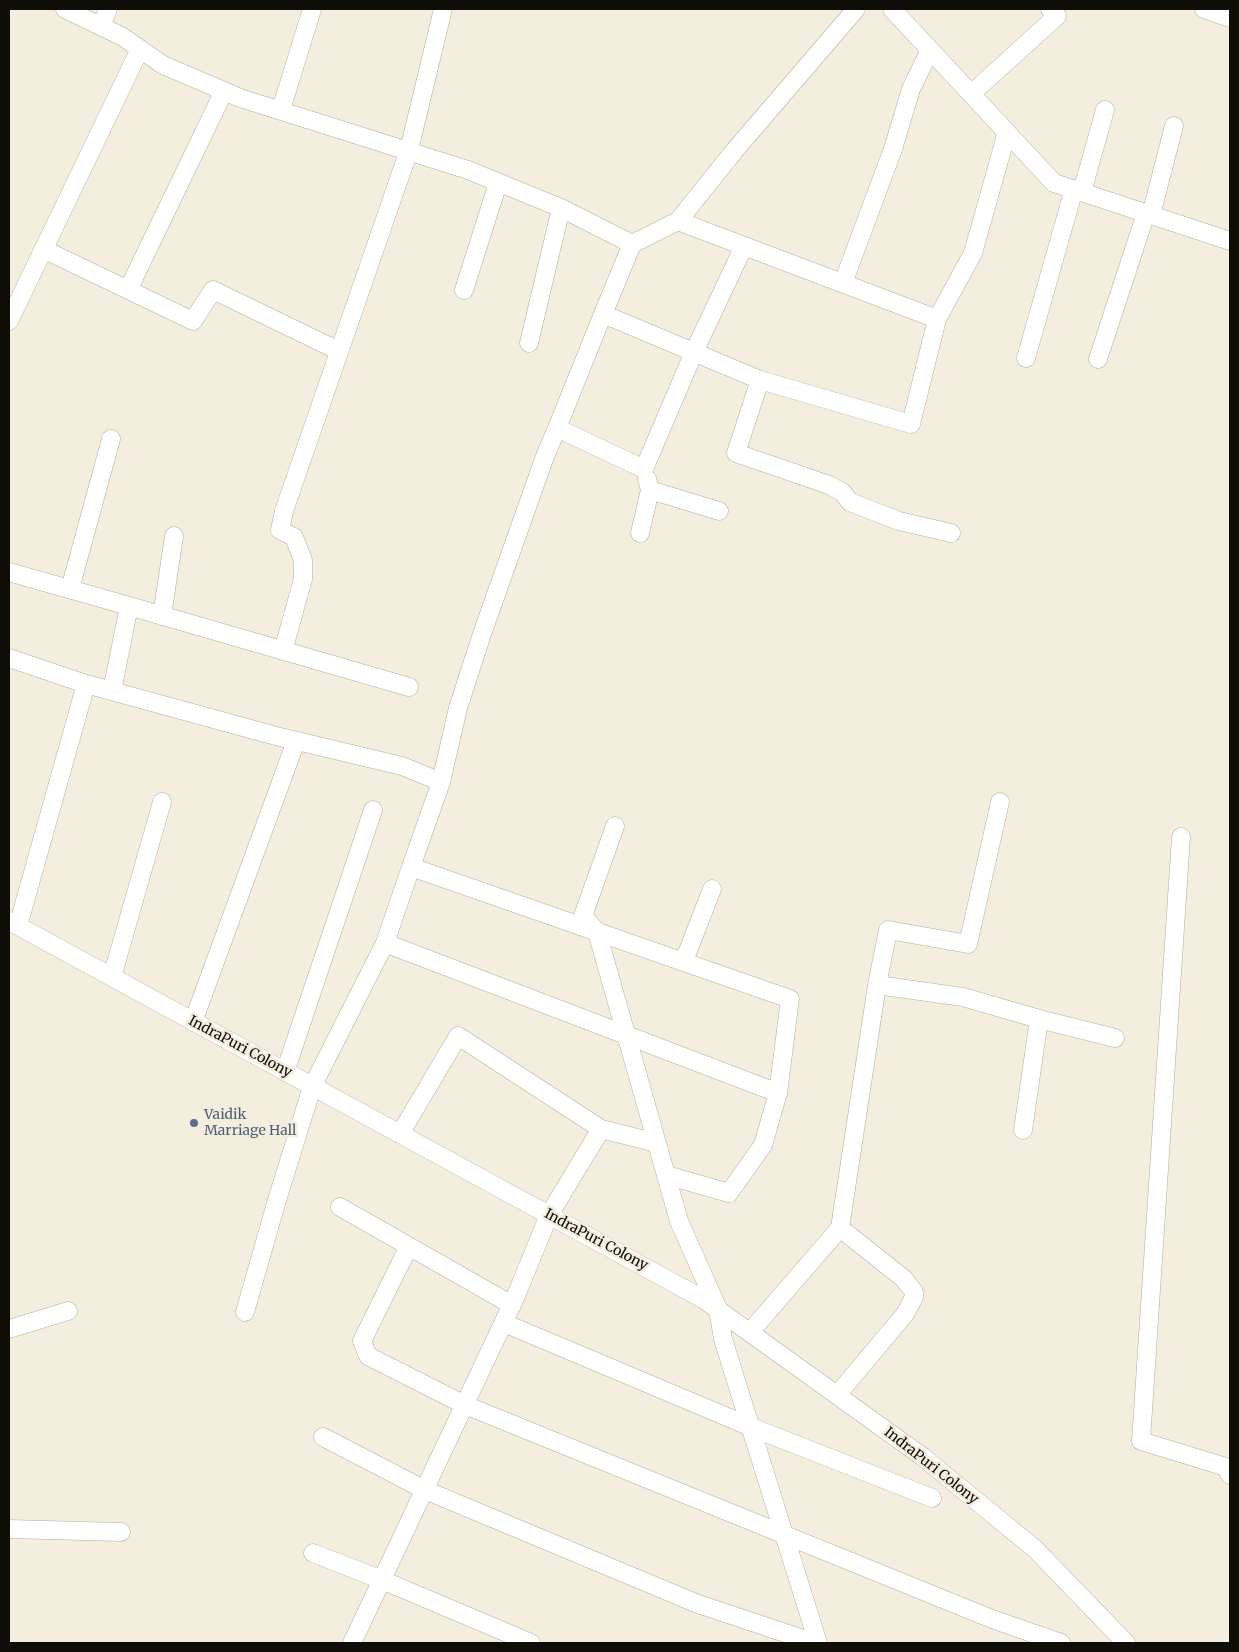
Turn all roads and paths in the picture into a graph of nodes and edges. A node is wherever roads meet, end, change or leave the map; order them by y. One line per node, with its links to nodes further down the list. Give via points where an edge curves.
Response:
1 (65, 9): 10 (street)
2 (108, 9): 10 (street)
3 (312, 9): 15 (street)
4 (443, 9): 19 (street)
5 (856, 9): 24 (street)
6 (892, 9): 12 (street)
7 (1050, 9): 14 (street, via 1057,16)
8 (1204, 9): 9 (street)
9 (1230, 18)
10 (101, 26): 11 (street)
11 (140, 49): 13 (street, via 163,66); 28 (street)
12 (930, 50): 14 (street); 29 (street, via 911,89 893,149)
13 (224, 92): 15 (street); 30 (street)
14 (970, 94): 18 (street)
15 (281, 110): 19 (street)
16 (1105, 110): 21 (street)
17 (1174, 126): 23 (street)
18 (1007, 132): 21 (street, via 1054,183); 33 (street, via 973,253)
19 (409, 150): 20 (street); 36 (street)
20 (498, 183): 22 (street); 31 (street)
21 (1078, 190): 23 (street); 38 (street)
22 (561, 208): 26 (street); 35 (street)
23 (1149, 214): 25 (street); 39 (street)
24 (678, 221): 26 (street); 27 (street)
25 (1230, 241)
26 (632, 244): 32 (street)
27 (744, 246): 29 (street); 37 (street)
28 (43, 249): 30 (street); 34 (street)
29 (843, 283): 33 (street)
30 (128, 290): 36 (street, via 193,321 213,290)
31 (464, 290)
32 (603, 314): 37 (street); 41 (street)
33 (937, 319): 40 (street, via 911,424)
34 (9, 321)
35 (529, 343)
36 (339, 351): 53 (street, via 280,530 294,537 304,560 303,579)
37 (694, 352): 40 (street); 43 (street)
38 (1026, 358)
39 (1098, 359)
40 (760, 380): 47 (street, via 736,453 829,485 842,492 850,502 891,518)
41 (557, 428): 43 (street); 59 (street, via 482,634 458,708)
42 (111, 439): 50 (street)
43 (644, 469): 44 (street)
44 (650, 490): 45 (street); 46 (street)
45 (719, 511)
46 (640, 533)
47 (950, 533)
48 (174, 536): 52 (street)
49 (9, 572): 50 (street)
50 (70, 589): 51 (street)
51 (128, 606): 52 (street); 57 (street)
52 (162, 616): 53 (street)
53 (283, 651): 56 (street)
54 (9, 658): 55 (street)
55 (86, 684): 57 (street); 67 (street)
56 (409, 687)
57 (112, 691): 58 (street)
58 (296, 741): 59 (street, via 402,766); 74 (street)
59 (441, 782): 65 (street)
60 (162, 802): 71 (street)
61 (1000, 802): 72 (street, via 968,944 888,930)
62 (374, 810): 77 (street)
63 (615, 826): 68 (street, via 583,916)
64 (1181, 837): 100 (street, via 1141,1440 1226,1467)
65 (411, 867): 68 (street); 69 (street)
66 (712, 888): 70 (street)
67 (14, 923): 71 (street, IndraPuri Colony)
68 (597, 932): 70 (street); 75 (street)
69 (385, 943): 75 (street); 78 (street)
70 (684, 961): 79 (street, via 790,999)
71 (112, 978): 74 (street, IndraPuri Colony)
72 (877, 986): 73 (street, via 963,997); 87 (street)
73 (1039, 1019): 76 (street); 81 (street)
74 (193, 1022): 77 (street, IndraPuri Colony)
75 (626, 1036): 79 (street); 83 (street)
76 (1115, 1038)
77 (286, 1072): 78 (street, IndraPuri Colony)
78 (312, 1086): 82 (street, IndraPuri Colony); 92 (street)
79 (778, 1093): 84 (street, via 763,1146 729,1193)
80 (600, 1129): 82 (street, via 458,1036); 83 (street); 86 (street)
81 (1023, 1130)
82 (400, 1134): 86 (street, IndraPuri Colony)
83 (657, 1143): 84 (street)
84 (666, 1175): 90 (street, via 679,1221)
85 (340, 1206): 88 (street)
86 (549, 1215): 89 (street); 90 (street, IndraPuri Colony)
87 (840, 1228): 95 (street); 96 (street, via 904,1279 914,1297 905,1314)
88 (409, 1246): 89 (street); 97 (street, via 362,1341 368,1356)
89 (512, 1305): 93 (street)
90 (718, 1309): 95 (street, IndraPuri Colony); 98 (street, via 723,1339)
91 (68, 1311): 94 (street)
92 (245, 1312)
93 (504, 1323): 97 (street); 98 (street)
94 (9, 1329)
95 (750, 1332): 96 (street, IndraPuri Colony)
96 (837, 1395): 112 (street, IndraPuri Colony, via 923,1457 1035,1549)
97 (465, 1405): 101 (street); 105 (street)
98 (751, 1427): 102 (street); 105 (street)
99 (323, 1438): 101 (street)
100 (1230, 1476)
101 (425, 1490): 107 (street); 110 (street, via 698,1604)
102 (932, 1498)
103 (9, 1529): 104 (street)
104 (121, 1532)
105 (784, 1534): 110 (street); 111 (street, via 992,1619)
106 (313, 1553): 107 (street)
107 (382, 1580): 108 (street); 109 (street)
108 (352, 1643)
109 (532, 1643)
110 (816, 1643)
111 (1061, 1643)
112 (1126, 1643)

